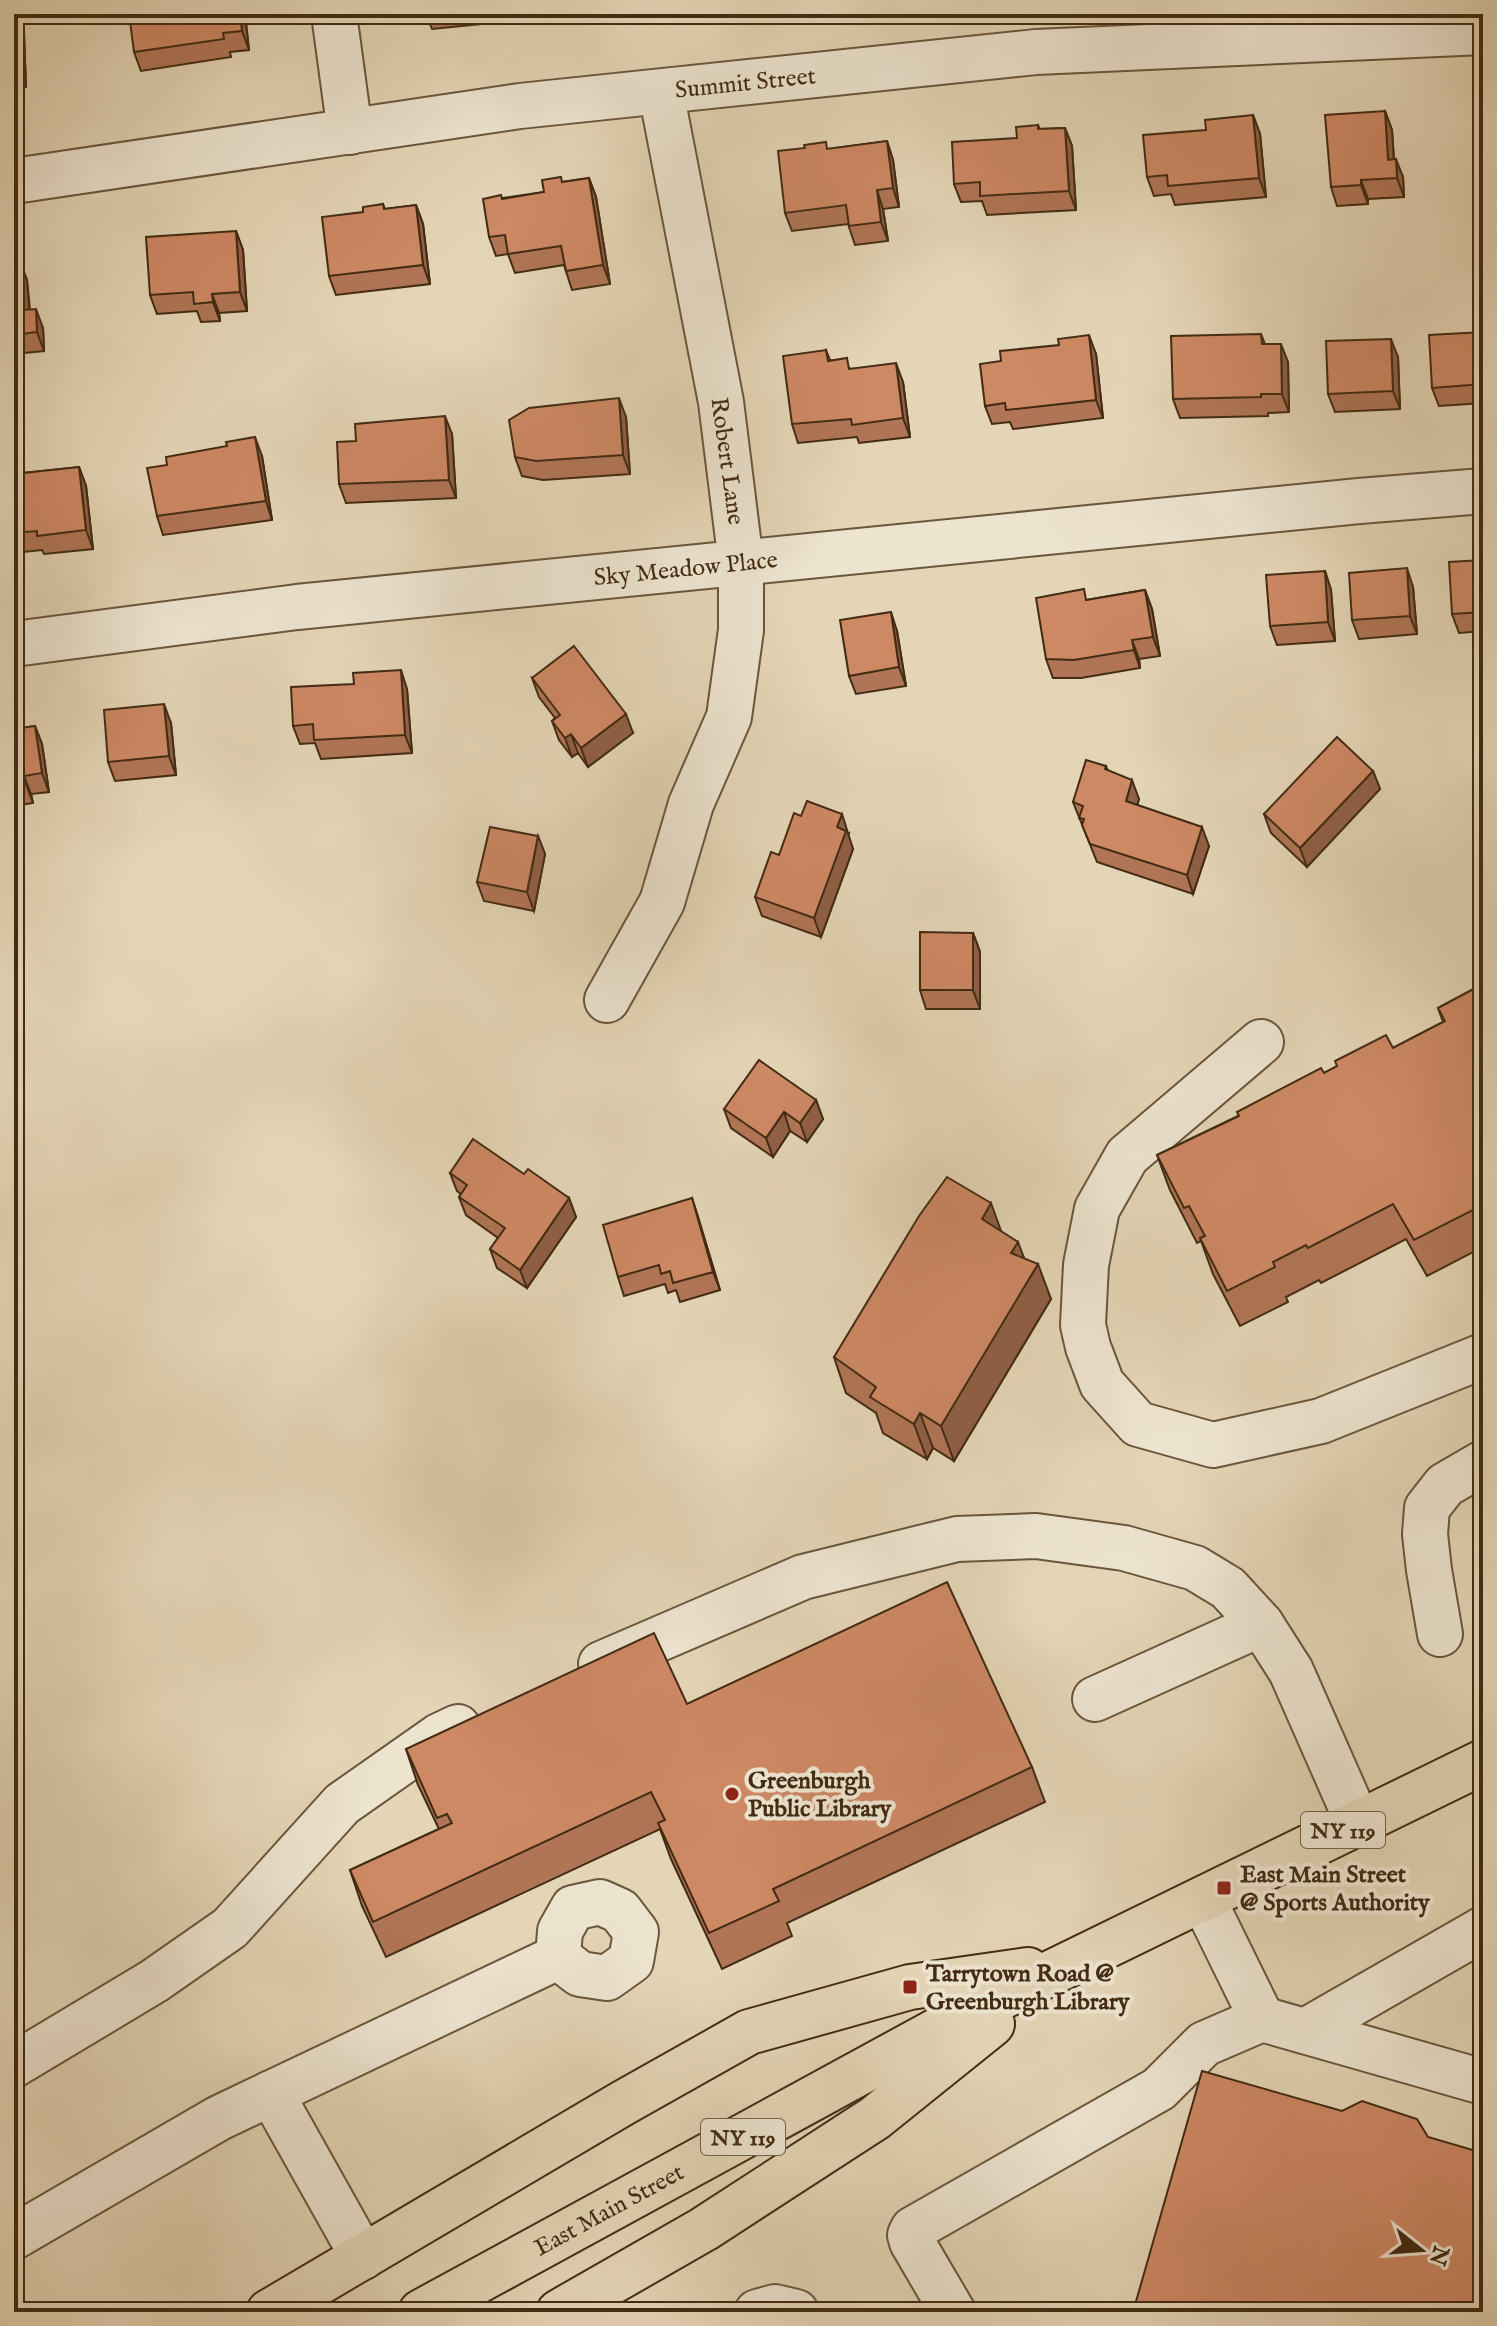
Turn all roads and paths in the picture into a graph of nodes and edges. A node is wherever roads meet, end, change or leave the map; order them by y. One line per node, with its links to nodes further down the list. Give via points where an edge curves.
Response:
1 (334, 14): 4 (street)
2 (1483, 32): 3 (street, Summit Street, via 1036,52)
3 (661, 92): 4 (street, Summit Street, via 520,106); 7 (street, Robert Lane, via 721,402)
4 (350, 132): 5 (street, Summit Street)
5 (14, 181)
6 (1483, 491): 7 (street, Sky Meadow Place)
7 (741, 563): 8 (street, Sky Meadow Place, via 297,607); 9 (street, Robert Lane, via 741,630 729,717 691,804 662,902)
8 (14, 644)
9 (607, 1000)
10 (1261, 1042): 11 (street, via 1127,1156 1097,1209 1086,1265 1083,1325 1102,1384 1138,1424 1213,1445 1321,1421)
11 (1483, 1356)
12 (1483, 1463): 14 (street, via 1445,1485 1427,1508 1426,1546)
13 (1261, 1624): 15 (street, via 1228,1588 1195,1568 1124,1548 1036,1536 957,1539 803,1577); 16 (street); 19 (street, via 1291,1671)
14 (1440, 1634)
15 (566, 1679)
16 (1095, 1699)
17 (496, 1710): 26 (street, via 439,1736 342,1804 230,1928 154,1981)
18 (1483, 1762): 19 (main road, East Main Street / NY 119)
19 (1358, 1823): 20 (main road, East Main Street / NY 119)
20 (1203, 1899): 23 (main road, East Main Street / NY 119); 24 (street)
21 (1483, 1929): 25 (street)
22 (558, 1957): 28 (street)
23 (1066, 1965): 30 (main road, via 910,1987 749,2032); 31 (main road, via 875,2118 704,2229); 33 (main road, East Main Street / NY 119)
24 (1262, 2019): 25 (street); 36 (street, via 1204,2044 1159,2089 913,2229 912,2242)
25 (1305, 2031): 27 (street)
26 (14, 2065)
27 (1483, 2082)
28 (271, 2093): 29 (street); 30 (street)
29 (14, 2237)
30 (363, 2257): 32 (main road)
31 (562, 2311)
32 (269, 2312)
33 (421, 2312)
34 (757, 2312): 35 (street, via 775,2307)
35 (796, 2312)
36 (953, 2312)

